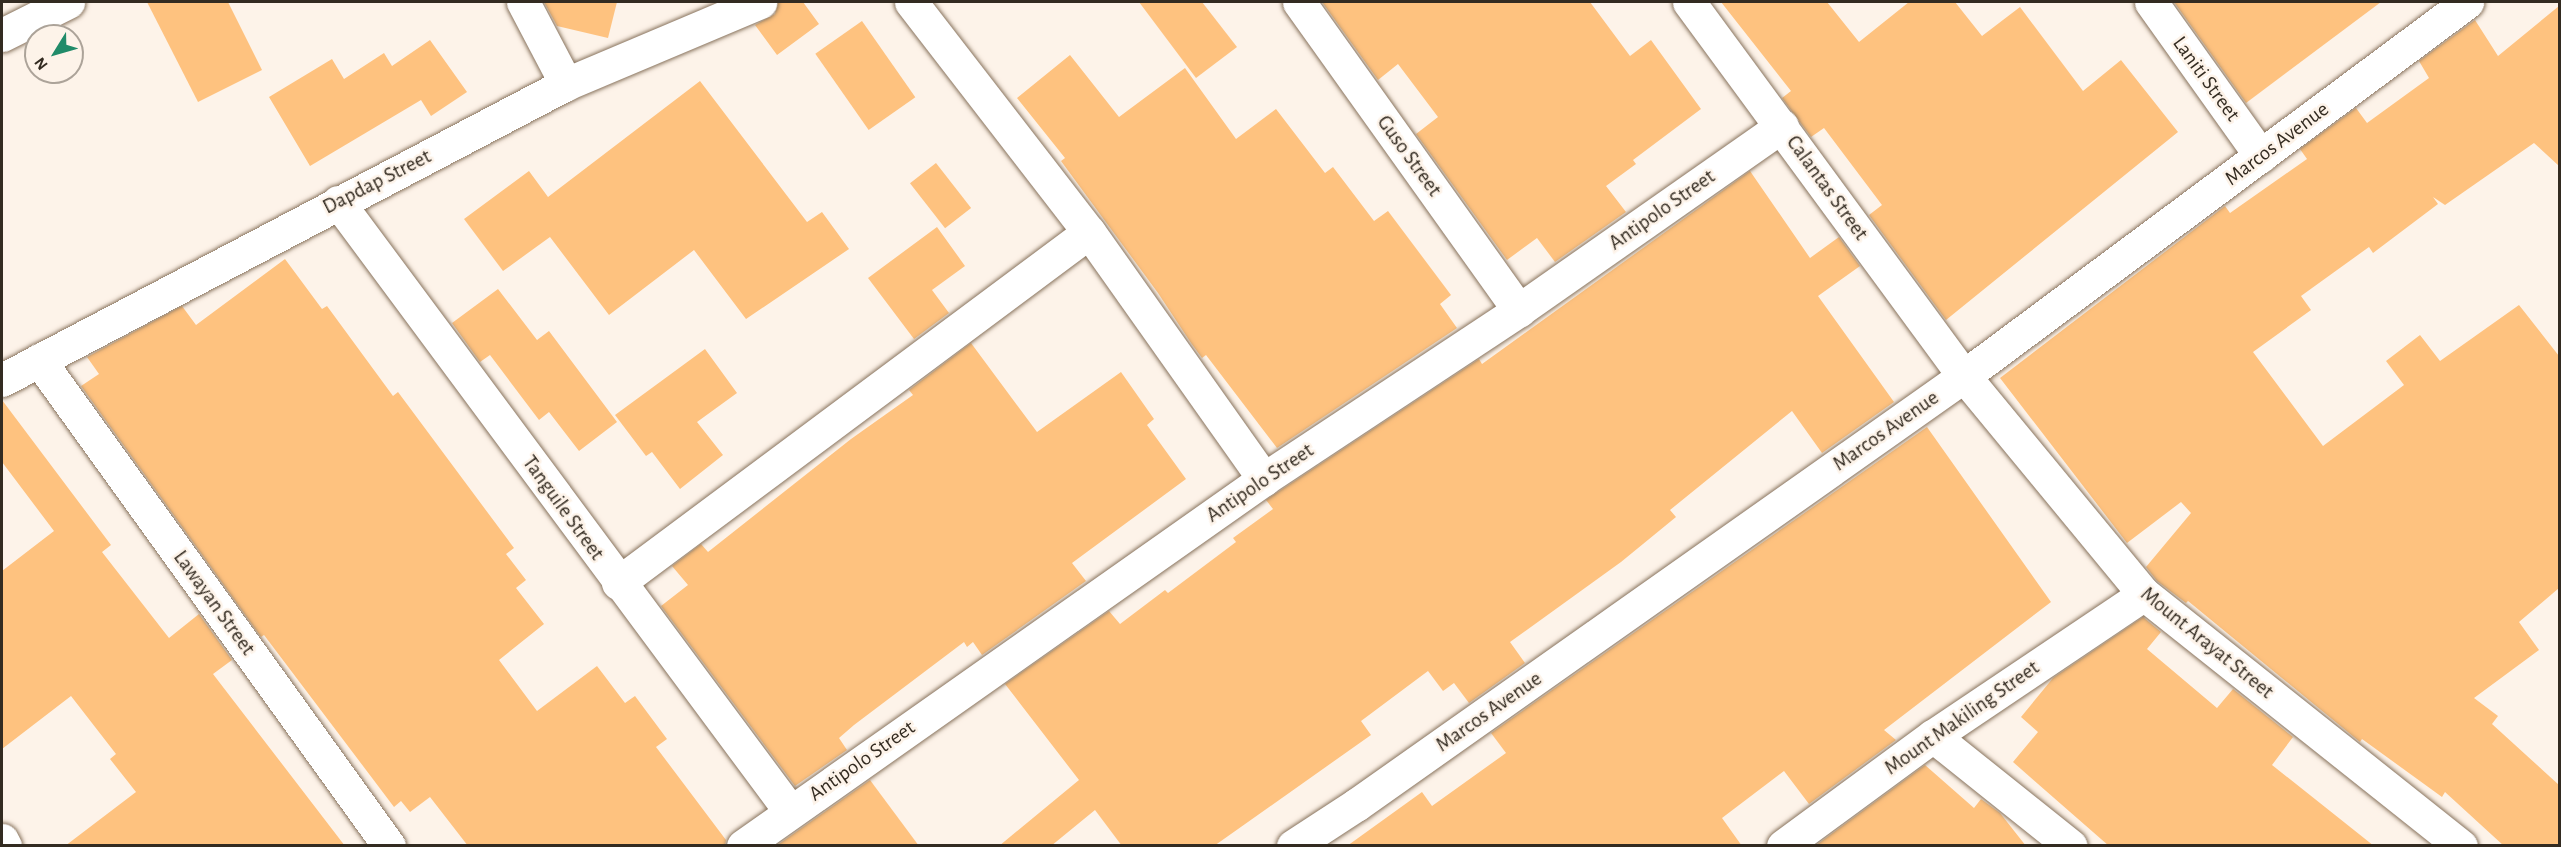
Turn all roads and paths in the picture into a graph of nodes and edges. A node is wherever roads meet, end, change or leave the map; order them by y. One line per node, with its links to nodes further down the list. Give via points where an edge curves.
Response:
1 (68, 2): 9 (street)
2 (523, 2): 10 (street)
3 (760, 2): 10 (street, Dapdap Street)
4 (911, 2): 14 (street)
5 (1299, 2): 15 (street, Guso Street)
6 (1689, 2): 11 (street, Calantas Street)
7 (2151, 2): 12 (street, Laniti Street)
8 (2467, 2): 12 (street, Marcos Avenue)
9 (2, 35)
10 (566, 84): 13 (street, Dapdap Street)
11 (1782, 126): 15 (street, Antipolo Street); 17 (street, Calantas Street)
12 (2261, 156): 17 (street, Marcos Avenue)
13 (338, 202): 16 (street, Dapdap Street); 20 (street, Tanguile Street)
14 (1089, 232): 19 (street); 20 (street)
15 (1519, 310): 19 (street, Antipolo Street)
16 (39, 360): 18 (street, Dapdap Street); 26 (street, Lawayan Street)
17 (1964, 376): 21 (street, Mount Arayat Street); 28 (street, Marcos Avenue)
18 (2, 380)
19 (1264, 479): 23 (street, Antipolo Street)
20 (618, 583): 23 (street, Tanguile Street)
21 (2144, 594): 22 (street, Mount Makiling Street); 31 (street, Mount Arayat Street)
22 (1933, 736): 29 (street, Mount Makiling Street); 30 (street)
23 (790, 811): 27 (street, Antipolo Street)
24 (2, 840): 25 (street)
25 (5, 846)
26 (389, 846)
27 (743, 846)
28 (1293, 846)
29 (1783, 846)
30 (2071, 846)
31 (2461, 846)

